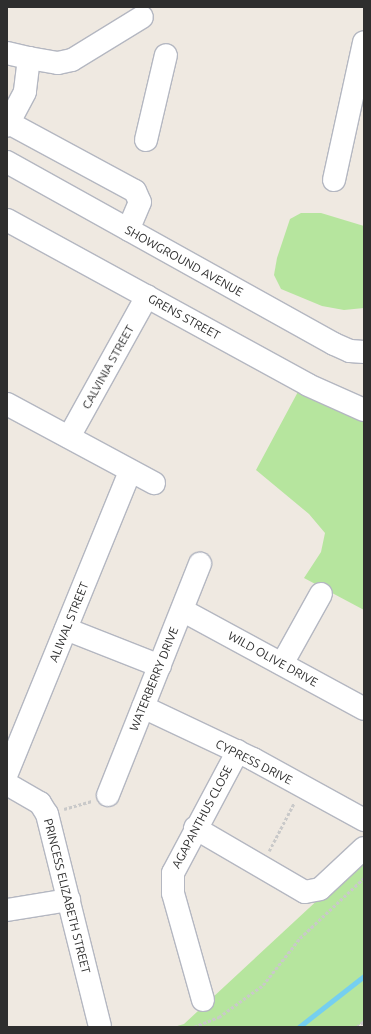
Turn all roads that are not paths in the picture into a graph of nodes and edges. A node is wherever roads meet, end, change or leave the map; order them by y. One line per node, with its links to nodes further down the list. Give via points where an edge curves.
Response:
1 (142, 17): 5 (street, via 72,60 58,63)
2 (364, 42): 9 (street)
3 (7, 53): 5 (street)
4 (166, 55): 7 (street)
5 (30, 58): 6 (street, via 25,92)
6 (8, 125): 11 (street, via 135,190 140,202)
7 (146, 140)
8 (7, 162): 11 (street, SHOWGROUND AVENUE)
9 (334, 180)
10 (7, 220): 12 (street, GRENS STREET)
11 (128, 230): 13 (street, SHOWGROUND AVENUE, via 334,344 350,351)
12 (147, 296): 15 (street, GRENS STREET, via 308,385); 16 (street, CALVINIA STREET)
13 (364, 352)
14 (7, 404): 16 (street)
15 (364, 410)
16 (69, 437): 17 (street)
17 (130, 471): 18 (street); 22 (street, ALIWAL STREET)
18 (154, 483)
19 (200, 564): 21 (street, WATERBERRY DRIVE)
20 (321, 594): 23 (street)
21 (182, 610): 23 (street, WILD OLIVE DRIVE); 24 (street, WATERBERRY DRIVE)
22 (66, 629): 24 (street); 28 (street, ALIWAL STREET)
23 (282, 664): 25 (street, WILD OLIVE DRIVE)
24 (160, 666): 26 (street, WATERBERRY DRIVE)
25 (362, 702)
26 (143, 707): 27 (street, CYPRESS DRIVE); 30 (street, WATERBERRY DRIVE)
27 (238, 752): 31 (street, CYPRESS DRIVE); 32 (street, AGAPANTHUS CLOSE)
28 (7, 773)
29 (7, 784): 34 (street, PRINCESS ELIZABETH STREET, via 40,803 47,814)
30 (108, 795)
31 (364, 820)
32 (195, 828): 33 (street, via 295,889 311,892 320,889); 36 (street, AGAPANTHUS CLOSE, via 176,863 172,883 194,977)
33 (364, 848)
34 (68, 900): 35 (street); 37 (street, PRINCESS ELIZABETH STREET)
35 (7, 910)
36 (203, 1000)
37 (100, 1027)

